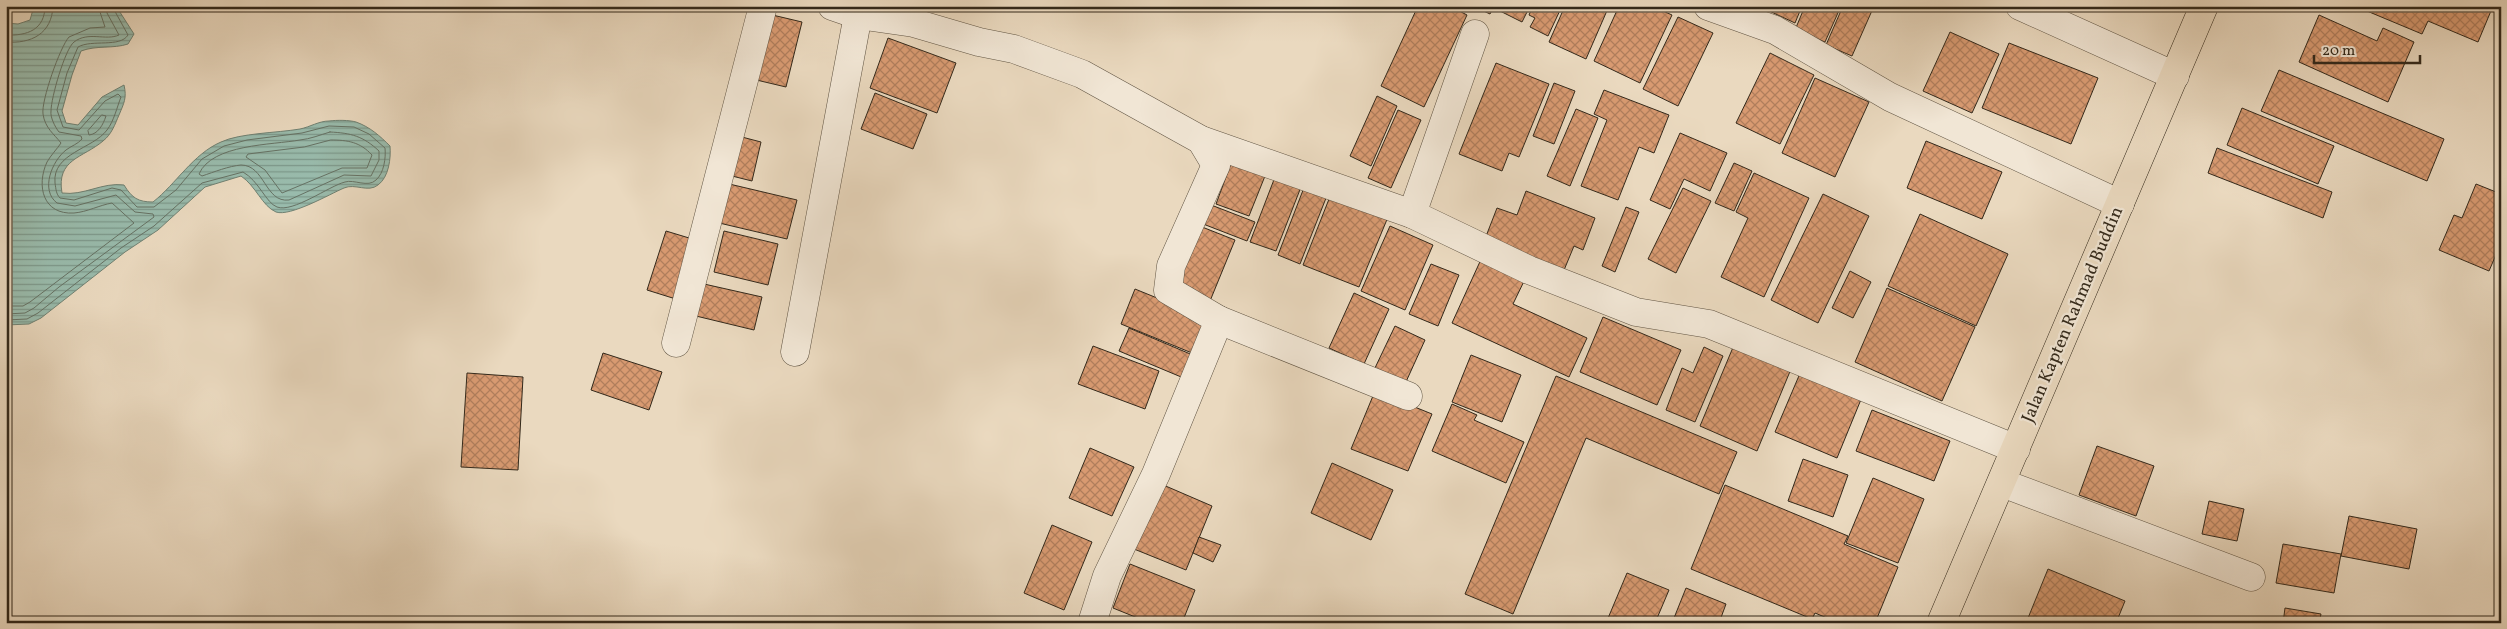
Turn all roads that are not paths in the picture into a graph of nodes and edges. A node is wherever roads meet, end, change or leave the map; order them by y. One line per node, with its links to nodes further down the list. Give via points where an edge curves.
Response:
1 (763, 6): 13 (street)
2 (832, 6): 6 (street)
3 (1708, 6): 10 (street, via 1775,30 1890,97)
4 (2020, 6): 8 (street)
5 (2204, 6): 8 (main road, Jalan Kapten Rahmad Buddin)
6 (858, 15): 9 (street, via 914,23 1014,49 1082,74); 14 (street)
7 (1476, 34): 11 (street)
8 (2175, 76): 10 (main road, Jalan Kapten Rahmad Buddin)
9 (1201, 140): 11 (street); 12 (street, via 1216,165 1170,266 1168,290)
10 (2120, 204): 16 (main road, Jalan Kapten Rahmad Buddin)
11 (1412, 214): 16 (street, via 1562,284 1636,312 1709,324)
12 (1219, 320): 15 (street); 19 (street, via 1156,474 1107,576)
13 (676, 343)
14 (795, 352)
15 (1408, 396)
16 (2016, 449): 17 (main road, Jalan Kapten Rahmad Buddin)
17 (2002, 484): 18 (street); 20 (main road, Jalan Kapten Rahmad Buddin)
18 (2251, 577)
19 (1092, 623)
20 (1941, 623)

